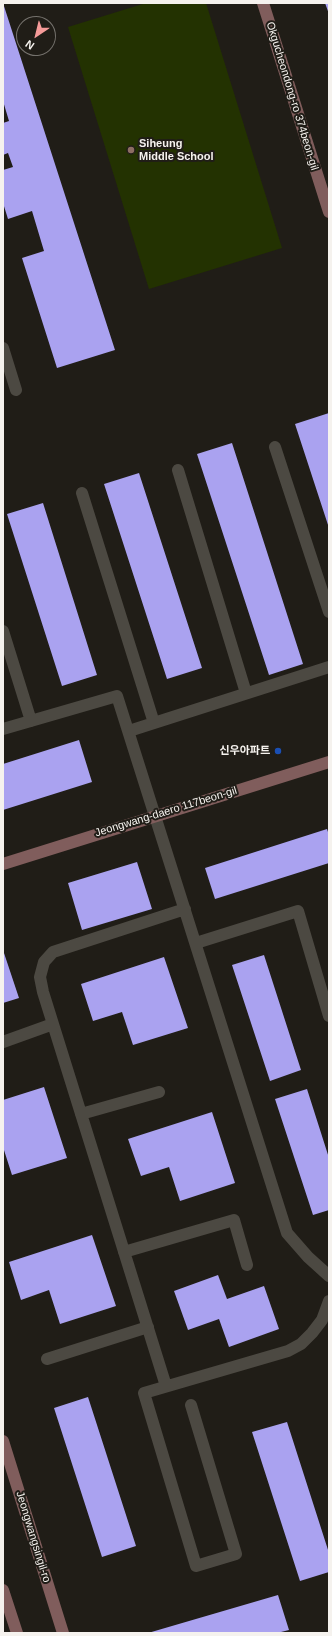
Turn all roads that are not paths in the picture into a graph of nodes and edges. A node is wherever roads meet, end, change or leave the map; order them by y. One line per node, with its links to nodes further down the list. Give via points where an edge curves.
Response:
1 (263, 3): 2 (street, Okgucheondong-ro 374beon-gil)
2 (329, 212)
3 (3, 348): 4 (lane)
4 (16, 390)
5 (275, 447): 8 (lane)
6 (178, 470): 11 (lane)
7 (82, 493): 13 (lane)
8 (329, 612)
9 (3, 631): 12 (lane)
10 (329, 667): 11 (lane)
11 (246, 693): 13 (lane)
12 (30, 721): 14 (lane); 15 (lane, via 117,696)
13 (154, 723): 15 (lane)
14 (3, 729)
15 (128, 731): 17 (lane)
16 (329, 762): 17 (street, Jeongwang-daero 117beon-gil)
17 (155, 815): 18 (street, Jeongwang-daero 117beon-gil); 19 (lane)
18 (3, 864)
19 (185, 910): 20 (lane); 22 (lane, via 53,952 44,962 40,977)
20 (196, 943): 21 (lane, via 298,911); 28 (lane, via 288,1233 308,1257)
21 (329, 1016)
22 (53, 1024): 23 (lane); 25 (lane)
23 (3, 1042)
24 (159, 1092): 25 (lane)
25 (81, 1114): 26 (lane)
26 (124, 1252): 27 (lane, via 234,1220); 30 (lane)
27 (247, 1265)
28 (329, 1276)
29 (329, 1301): 32 (lane, via 322,1320 312,1333 301,1344 288,1351)
30 (148, 1327): 31 (lane); 32 (lane)
31 (47, 1359)
32 (166, 1386): 33 (lane, via 144,1393 196,1566 236,1554)
33 (191, 1405)
34 (3, 1441): 37 (street, Jeongwangsingil-ro)
35 (3, 1590): 36 (street)
36 (17, 1633)
37 (63, 1633)

